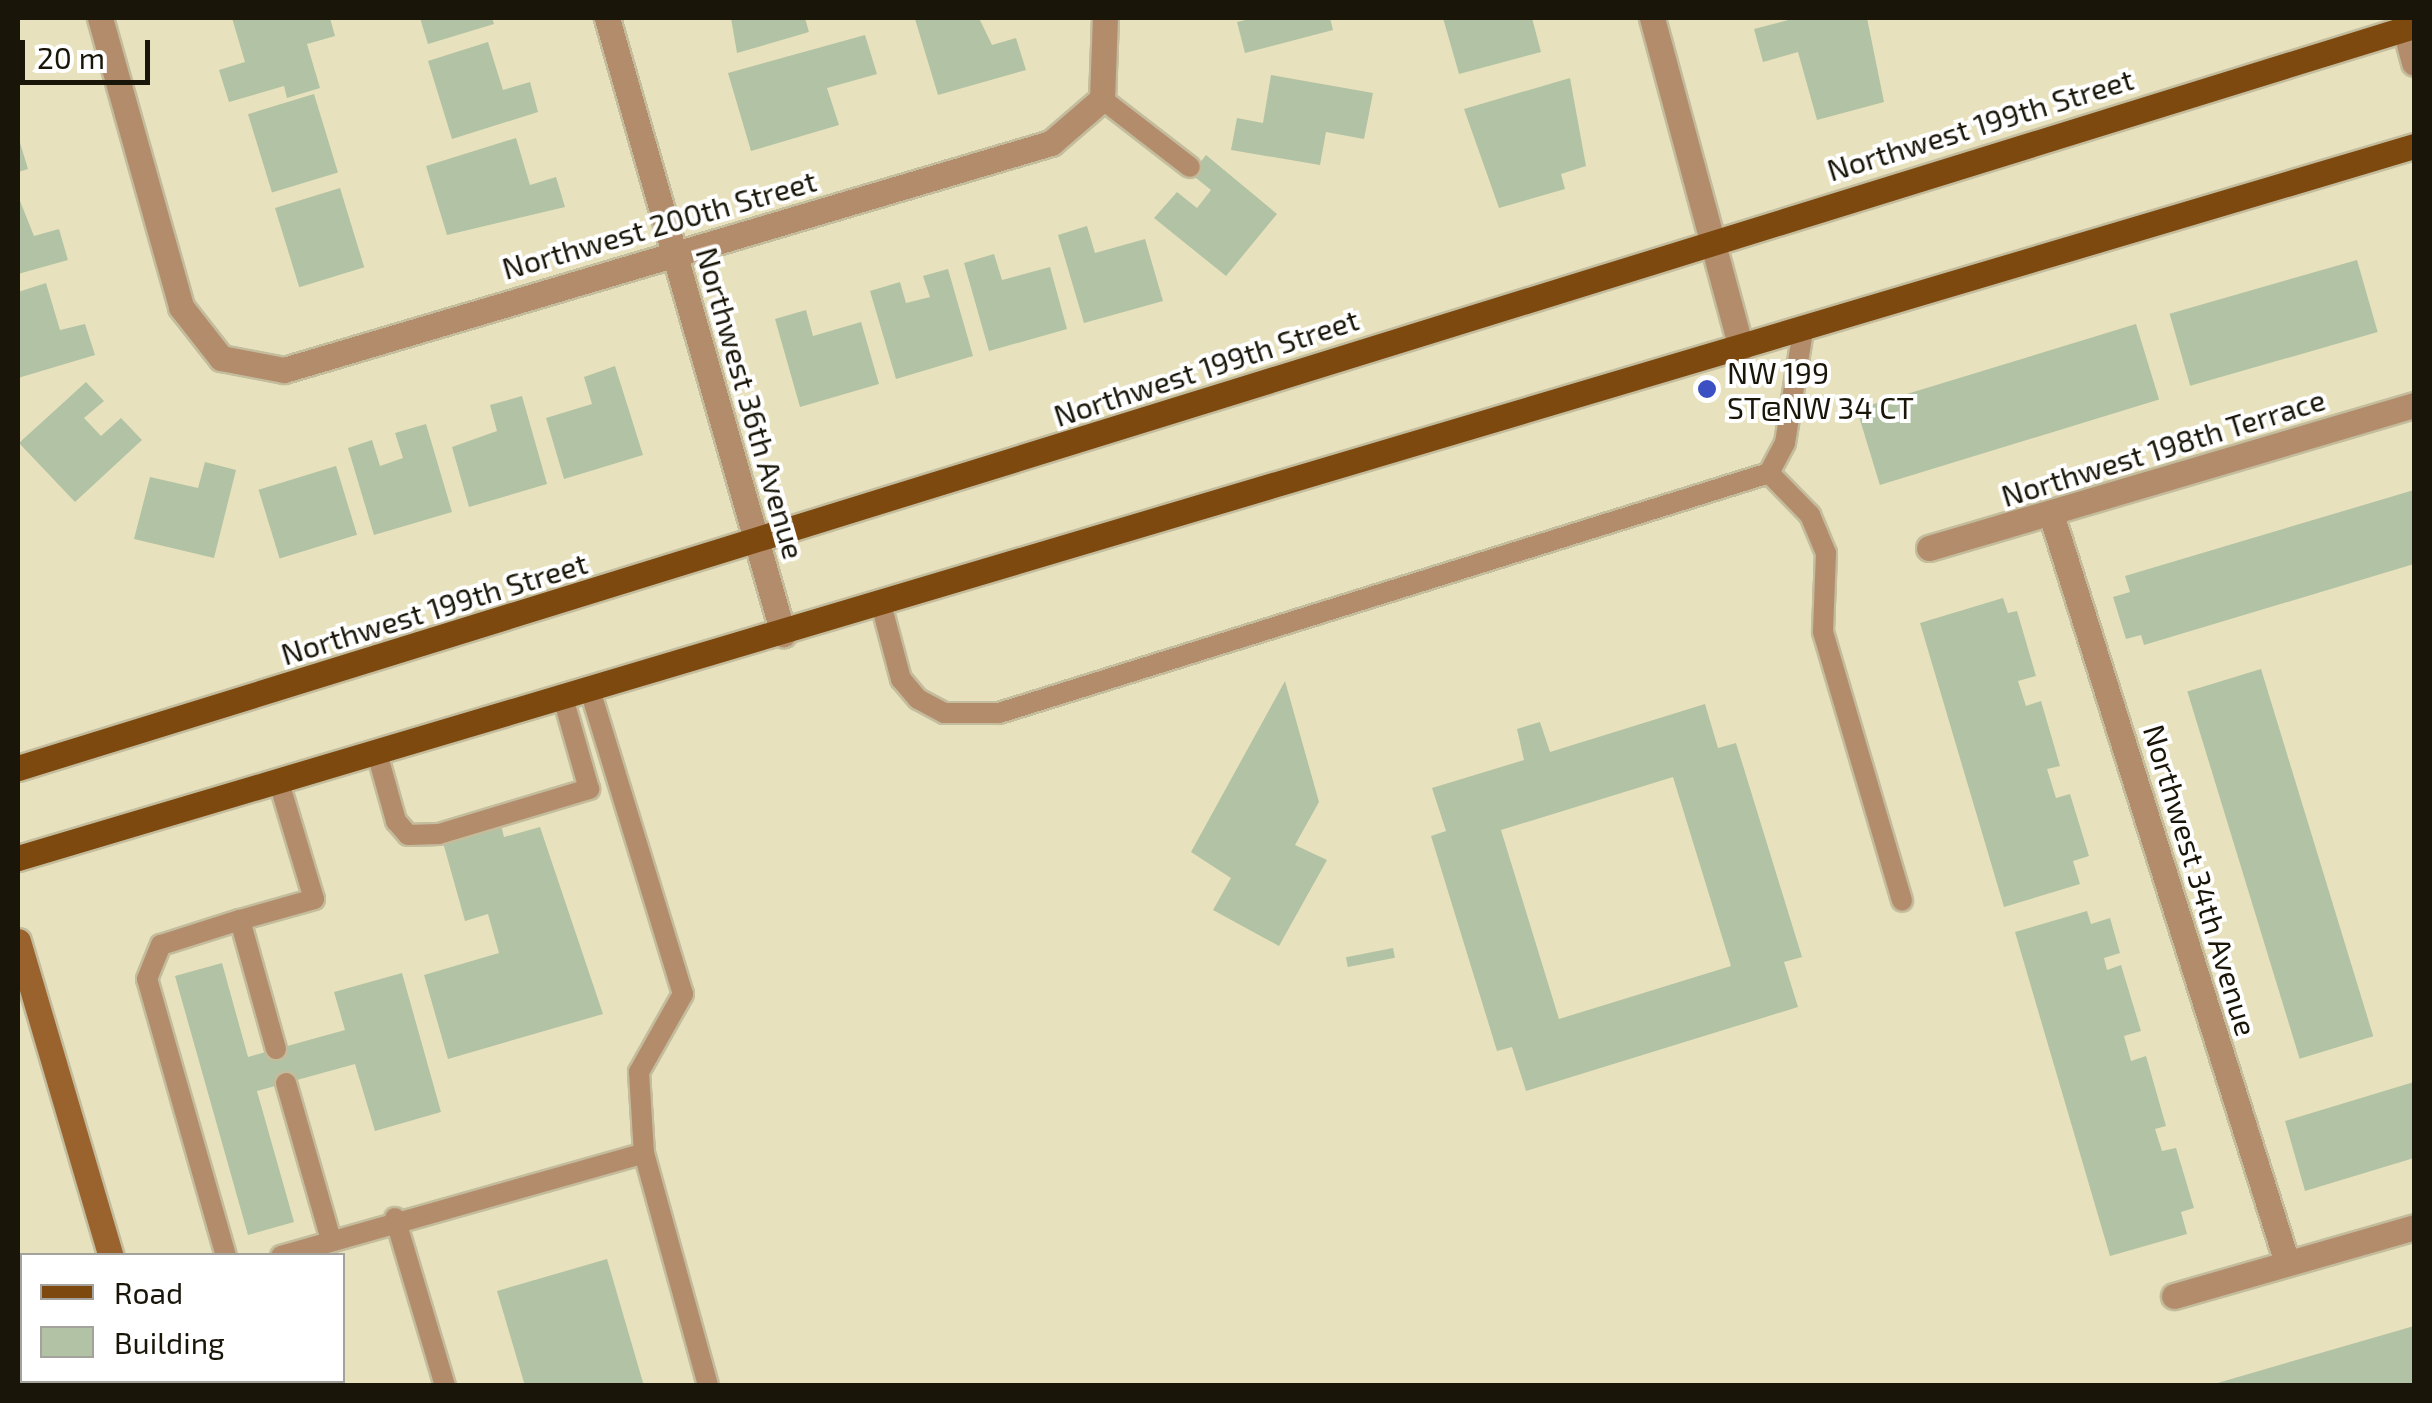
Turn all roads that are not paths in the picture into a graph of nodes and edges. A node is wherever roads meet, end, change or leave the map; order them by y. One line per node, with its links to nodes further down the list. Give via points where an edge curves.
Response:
1 (100, 18): 11 (street, Northwest 200th Street, via 180,307 220,358 284,370)
2 (606, 18): 11 (street, Northwest 36th Avenue)
3 (1105, 18): 7 (street)
4 (1652, 18): 10 (street)
5 (2410, 28): 6 (street); 10 (main road, Northwest 199th Street)
6 (2414, 63)
7 (1102, 99): 9 (lane); 11 (street, Northwest 200th Street, via 1050,143)
8 (2414, 146): 12 (main road)
9 (1190, 167)
10 (1712, 240): 13 (street); 17 (main road, Northwest 199th Street)
11 (675, 253): 17 (street, Northwest 36th Avenue)
12 (1803, 330): 13 (main road); 15 (lane, via 1785,443)
13 (1741, 348): 19 (main road)
14 (2414, 405): 16 (street, Northwest 198th Terrace)
15 (1769, 473): 19 (lane, via 999,713 944,713 918,699 901,678); 27 (lane, via 1810,514 1826,553 1822,632)
16 (2052, 517): 18 (street, Northwest 198th Terrace); 39 (street, Northwest 34th Avenue)
17 (758, 544): 20 (street, Northwest 36th Avenue); 24 (main road, Northwest 199th Street)
18 (1930, 548)
19 (881, 604): 20 (main road)
20 (783, 634): 21 (main road)
21 (590, 690): 22 (main road); 32 (lane, via 683,994 639,1072)
22 (563, 698): 23 (main road); 23 (lane, via 590,789 439,834 408,836 396,821)
23 (377, 753): 25 (main road)
24 (18, 768)
25 (279, 782): 26 (main road); 28 (lane, via 314,898)
26 (18, 858)
27 (1902, 902)
28 (240, 920): 30 (lane); 37 (lane, via 161,945 147,978)
29 (18, 941): 36 (main road)
30 (276, 1049)
31 (286, 1083): 35 (lane)
32 (644, 1152): 33 (lane); 42 (lane)
33 (395, 1218): 35 (lane); 41 (lane)
34 (2414, 1227): 39 (street)
35 (330, 1240): 38 (lane)
36 (110, 1253)
37 (225, 1253)
38 (290, 1253)
39 (2287, 1263): 40 (street)
40 (2174, 1296)
41 (445, 1386)
42 (708, 1386)

